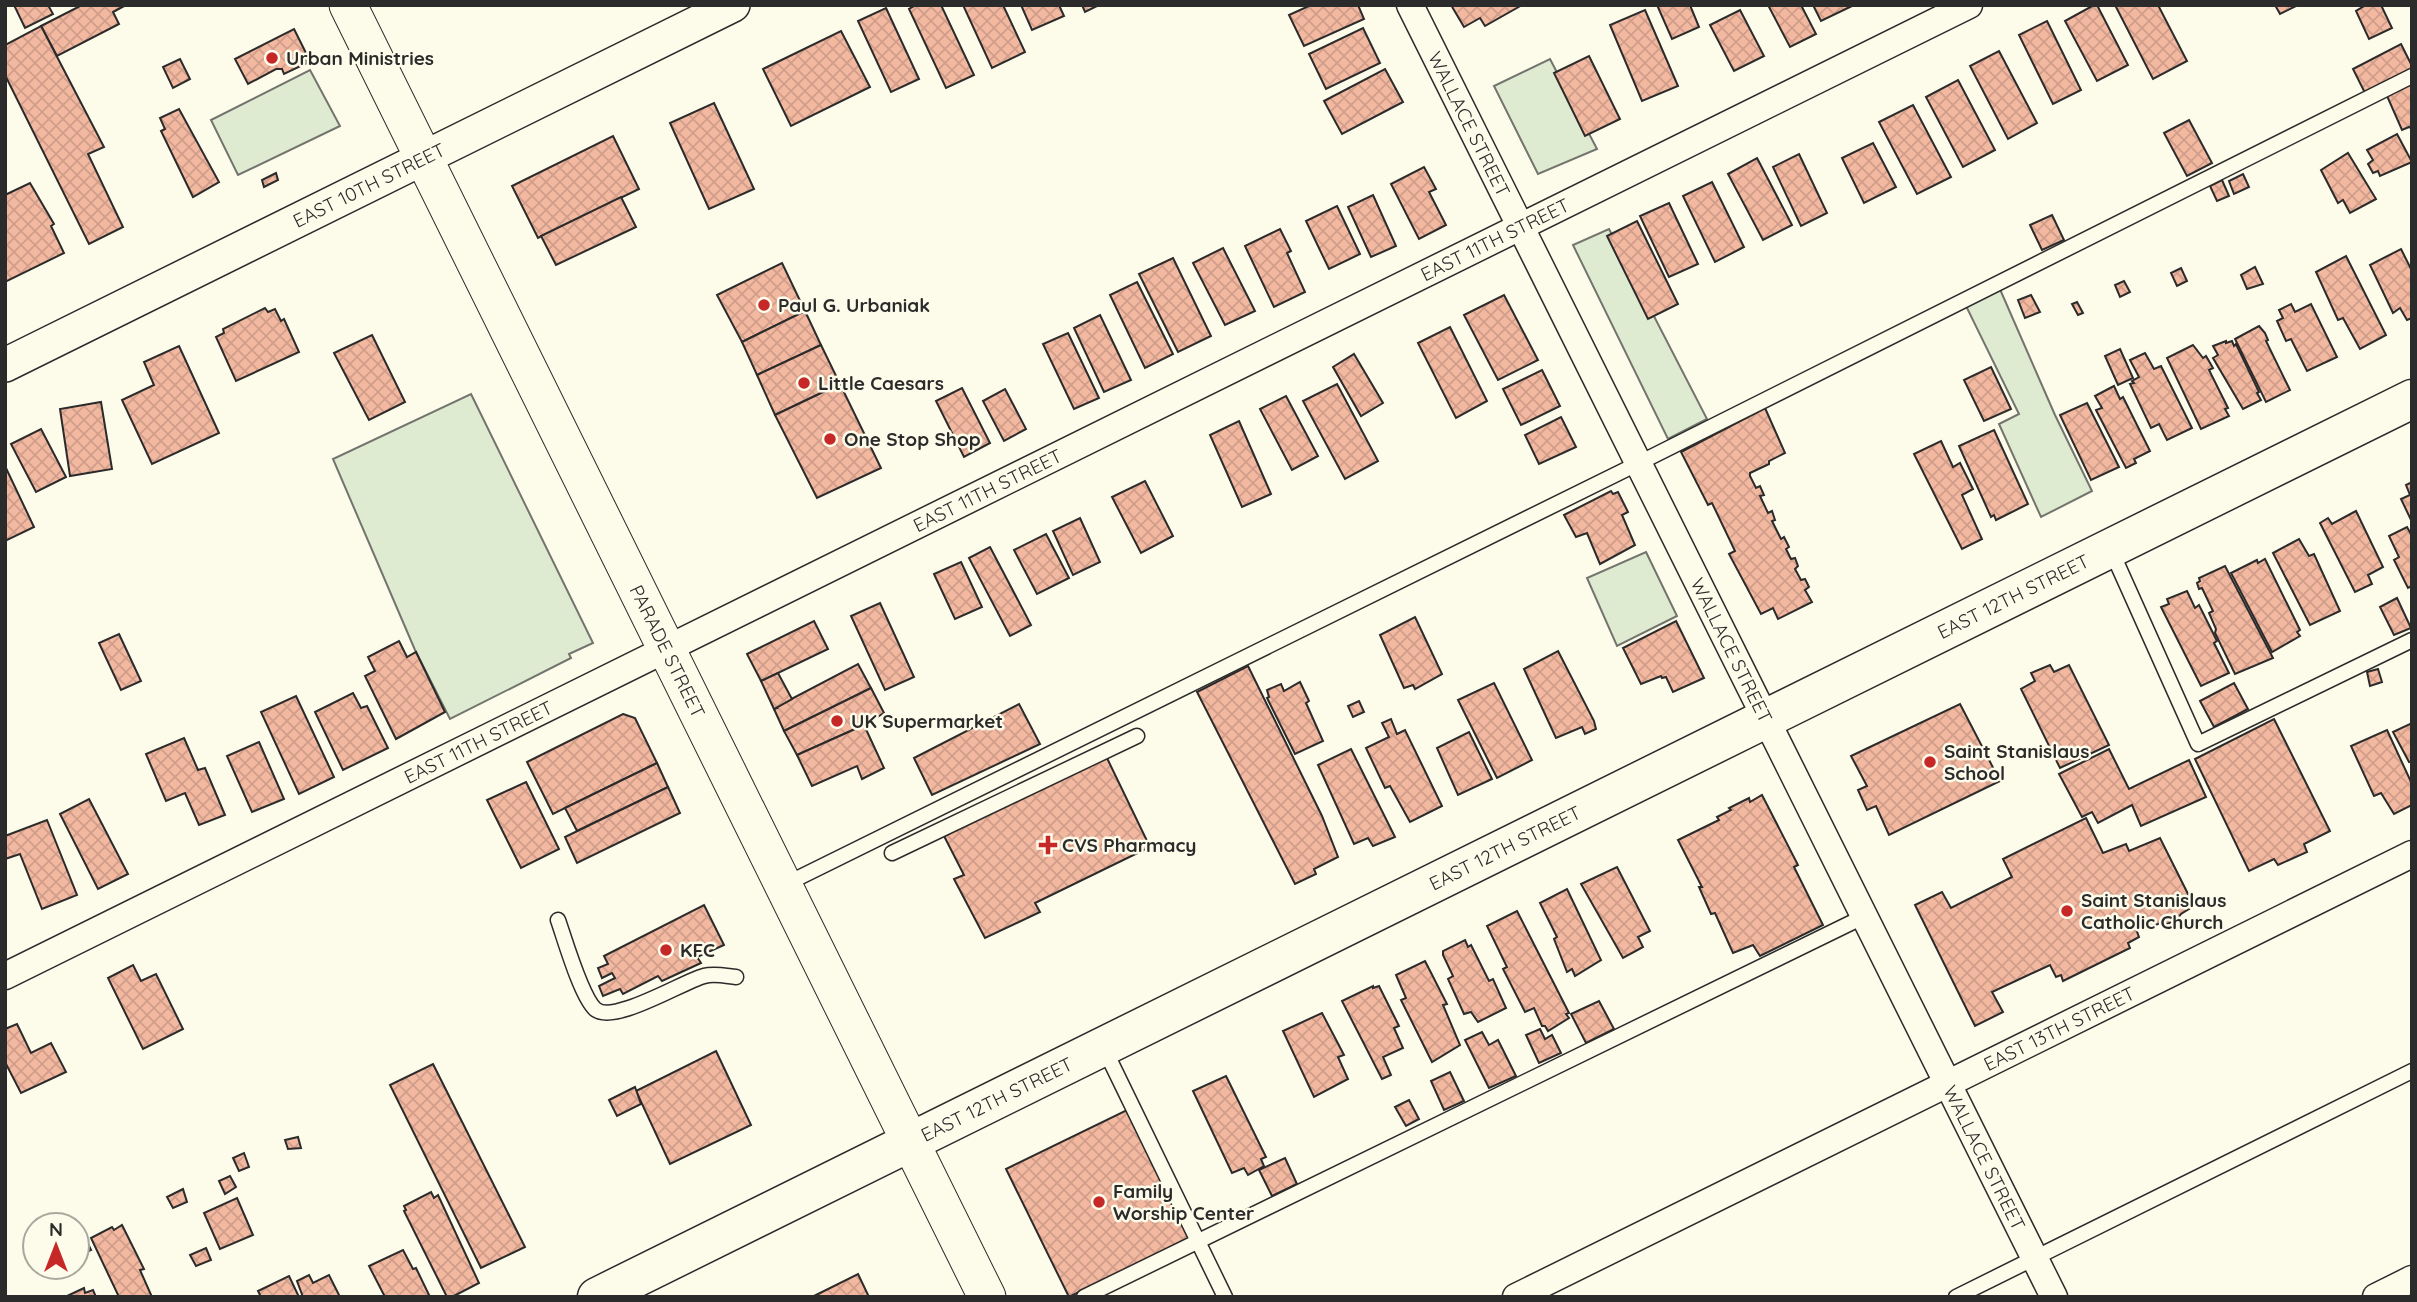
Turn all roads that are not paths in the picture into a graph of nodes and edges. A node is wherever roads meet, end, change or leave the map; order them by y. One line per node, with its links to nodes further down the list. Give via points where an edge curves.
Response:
1 (348, 5): 6 (main road, PARADE STREET)
2 (733, 5): 6 (street, EAST 10TH STREET)
3 (1410, 5): 7 (street, WALLACE STREET)
4 (1969, 5): 7 (street, EAST 11TH STREET)
5 (2412, 76): 10 (lane)
6 (424, 158): 8 (street, EAST 10TH STREET); 13 (main road, PARADE STREET)
7 (1519, 227): 10 (street, WALLACE STREET); 13 (street, EAST 11TH STREET)
8 (5, 365)
9 (2412, 399): 11 (main road, EAST 12TH STREET)
10 (1637, 464): 14 (street, WALLACE STREET); 18 (lane)
11 (2110, 548): 12 (lane, via 2198,744); 14 (main road, EAST 12TH STREET)
12 (2412, 639)
13 (667, 649): 18 (main road, PARADE STREET); 21 (street, EAST 11TH STREET)
14 (1764, 719): 19 (street, WALLACE STREET); 23 (main road, EAST 12TH STREET)
15 (1137, 736): 16 (lane)
16 (892, 853)
17 (2412, 854): 25 (street, EAST 13TH STREET)
18 (782, 885): 26 (main road, PARADE STREET)
19 (1863, 916): 25 (street, WALLACE STREET); 27 (lane)
20 (558, 920): 22 (lane, via 583,987 600,1013 632,1008 708,975)
21 (5, 976)
22 (736, 977)
23 (1103, 1046): 26 (main road, EAST 12TH STREET); 27 (lane)
24 (2412, 1071): 28 (lane)
25 (1948, 1083): 28 (street, WALLACE STREET); 34 (street, EAST 13TH STREET)
26 (911, 1142): 30 (main road, EAST 12TH STREET); 31 (main road, PARADE STREET)
27 (1198, 1241): 32 (lane); 33 (lane)
28 (2034, 1258): 35 (lane); 36 (street, WALLACE STREET)
29 (2412, 1279): 37 (street)
30 (597, 1297)
31 (987, 1297)
32 (1084, 1297)
33 (1225, 1297)
34 (1516, 1297)
35 (1956, 1297)
36 (2054, 1297)
37 (2376, 1297)

